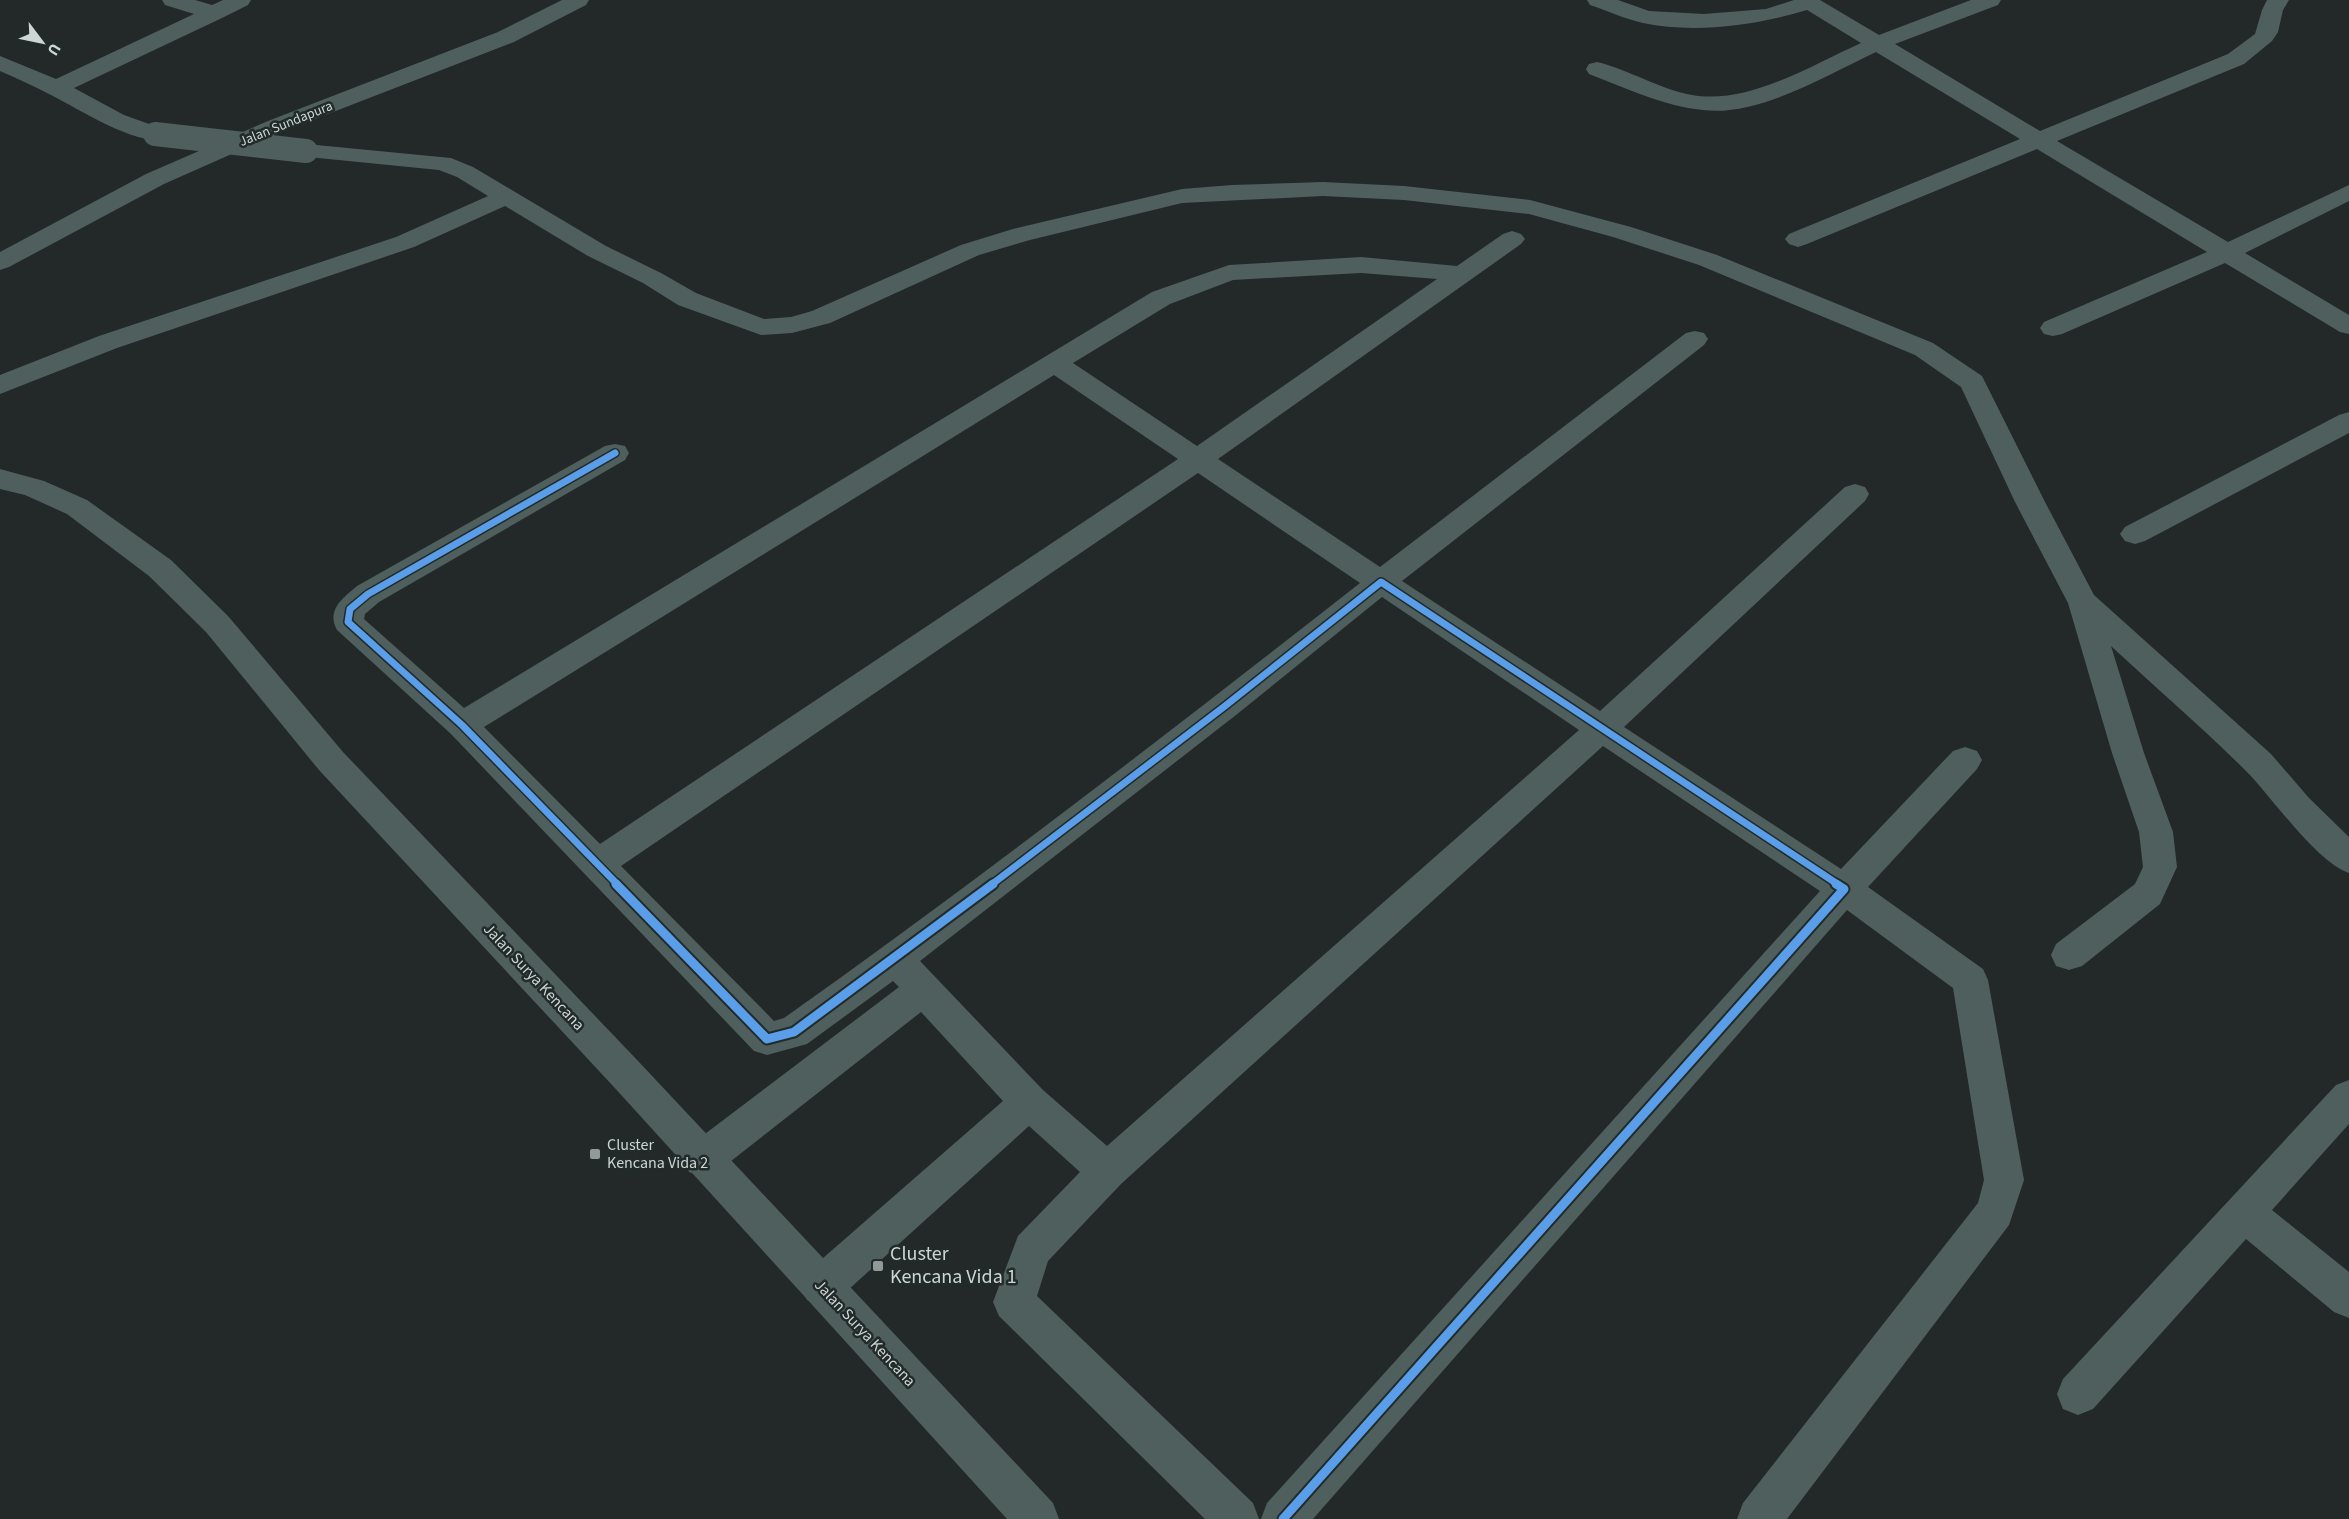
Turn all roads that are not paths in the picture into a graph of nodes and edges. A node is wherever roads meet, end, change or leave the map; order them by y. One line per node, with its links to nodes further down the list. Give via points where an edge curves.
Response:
1 (173, 0): 8 (street)
2 (240, 0): 8 (street)
3 (578, 0): 19 (street, Jalan Sundapura, via 506,37 276,126 155,179)
4 (1598, 0): 7 (street, via 1646,17 1704,21 1767,15)
5 (1990, 0): 9 (street)
6 (2278, 0): 13 (street, via 2269,15 2270,27 2258,45 2236,59)
7 (1808, 2): 9 (street)
8 (214, 13): 12 (street)
9 (1877, 44): 11 (street, via 1765,92 1707,104); 13 (street)
10 (0, 63): 12 (street)
11 (1597, 69)
12 (56, 88): 15 (street, bridge, via 116,120 155,134 443,163)
13 (2038, 142): 17 (street); 18 (street)
14 (2349, 192): 18 (street)
15 (506, 197): 25 (street, via 405,242 108,342); 33 (street, via 687,300 761,327 821,318 970,250 1182,196 1323,189 1404,193 1530,207 1708,260 1924,349 1954,369 1972,382)
16 (1512, 239): 20 (street)
17 (1798, 239)
18 (2228, 252): 21 (street); 22 (street)
19 (0, 262)
20 (1462, 274): 24 (street, via 1361,265 1229,273 1161,298); 28 (street)
21 (2349, 326)
22 (2053, 328)
23 (1695, 339): 32 (street)
24 (1054, 363): 28 (street); 34 (street)
25 (0, 385)
26 (2349, 421): 31 (street)
27 (615, 453): 34 (street, via 368,594 350,609 348,622)
28 (1198, 459): 32 (street); 38 (street)
29 (0, 479): 45 (street, Jalan Surya Kencana, via 34,488 77,507 160,568 217,624 331,761)
30 (1855, 494): 35 (street)
31 (2135, 534)
32 (1382, 582): 35 (street); 41 (street)
33 (2083, 602): 37 (street, via 2259,763); 40 (street, via 2156,832 2160,867 2148,894)
34 (462, 725): 38 (street)
35 (1601, 729): 39 (street); 46 (street)
36 (1965, 760): 39 (street)
37 (2349, 858)
38 (596, 865): 41 (street, via 767,1040 795,1032)
39 (1844, 889): 53 (street); 54 (street, via 1970,980 2004,1180 1995,1212)
40 (2069, 955)
41 (895, 959): 42 (street)
42 (924, 989): 44 (street); 45 (street)
43 (2349, 1097): 47 (street)
44 (1029, 1102): 46 (street); 48 (street)
45 (703, 1158): 48 (street, Jalan Surya Kencana)
46 (1107, 1171): 52 (street, via 1032,1250 1014,1302)
47 (2244, 1214): 49 (street); 50 (street)
48 (822, 1286): 51 (street, Jalan Surya Kencana)
49 (2349, 1298)
50 (2078, 1394)
51 (1037, 1519)
52 (1237, 1519)
53 (1283, 1519)
54 (1759, 1519)

